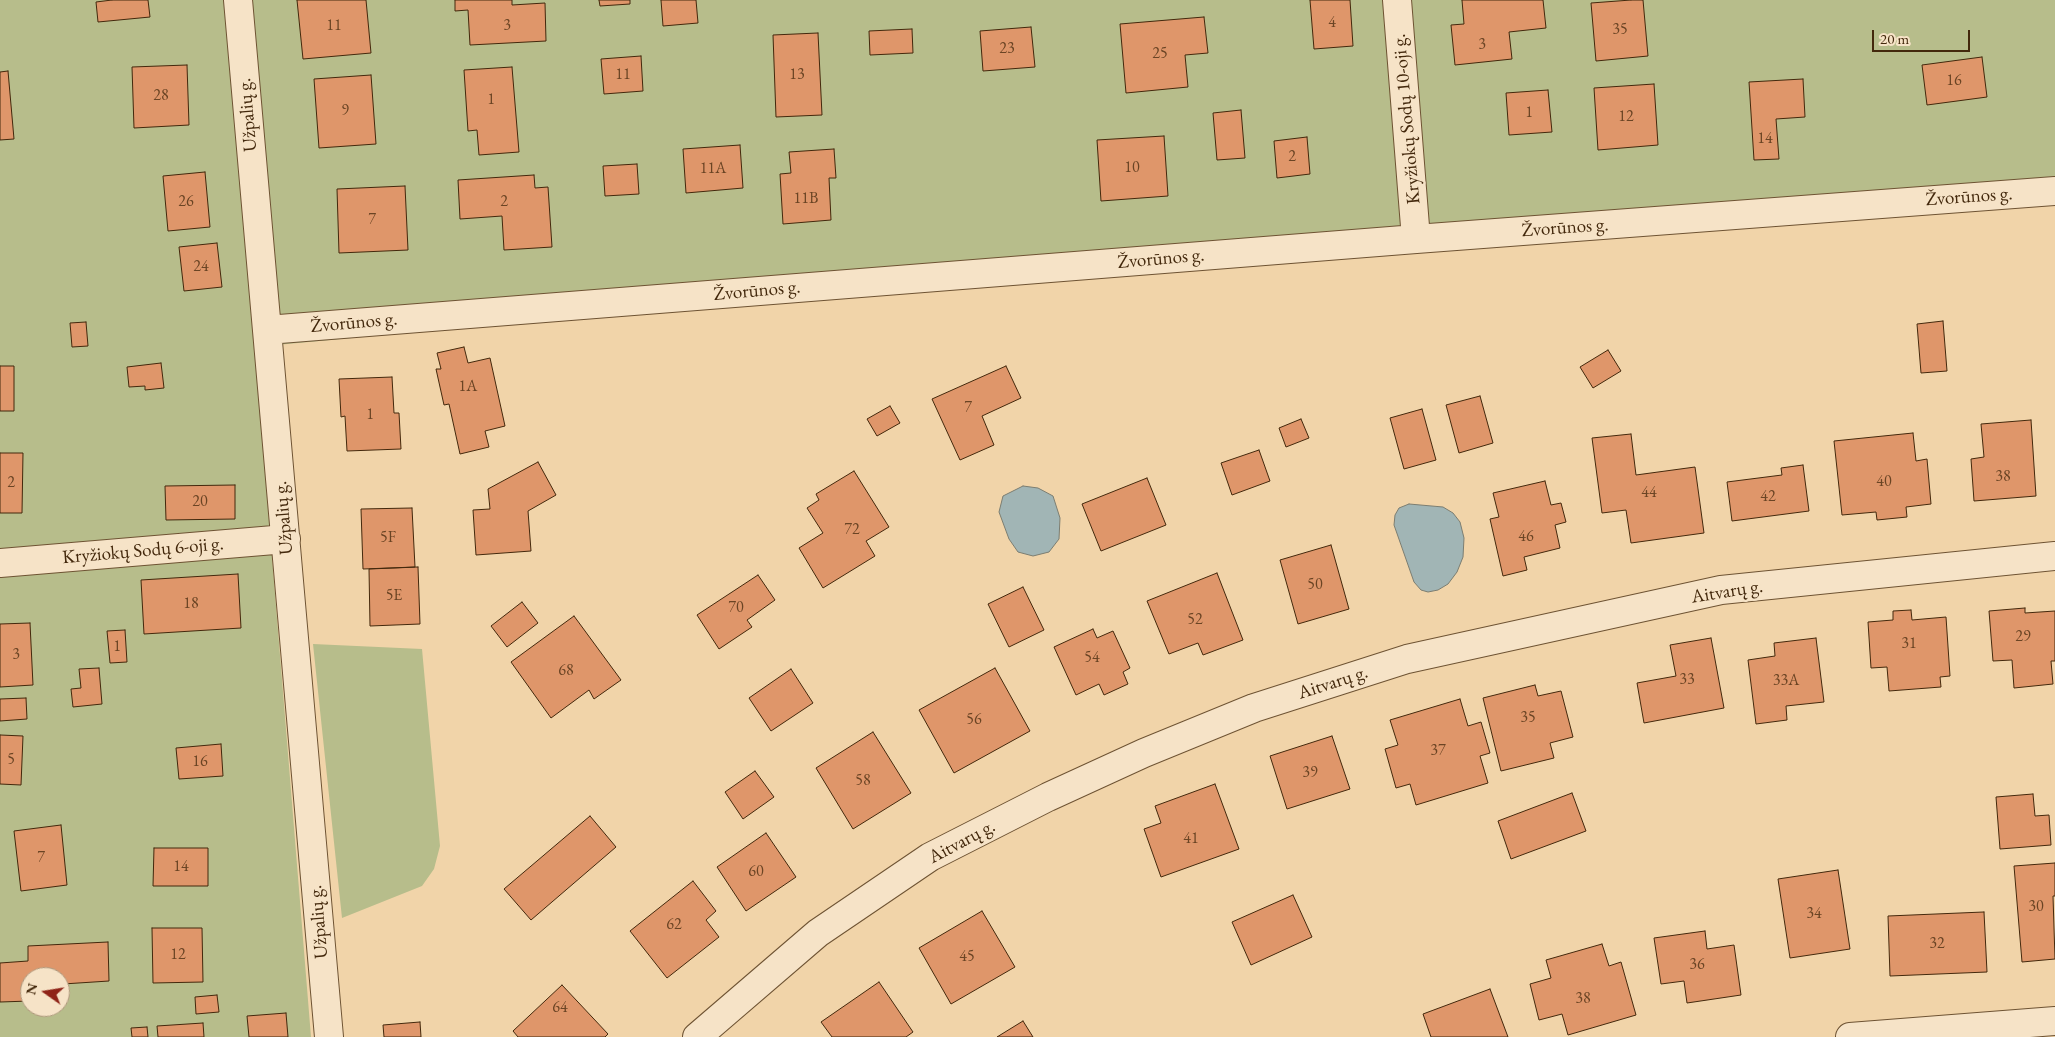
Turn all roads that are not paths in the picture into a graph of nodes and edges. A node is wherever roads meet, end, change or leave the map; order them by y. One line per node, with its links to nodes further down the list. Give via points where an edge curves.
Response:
1 (238, 0): 5 (street, Užpalių g.)
2 (1397, 0): 4 (street, Kryžiokų Sodų 10-oji g.)
3 (2055, 191): 4 (street, Žvorūnos g.)
4 (1416, 239): 5 (street, Žvorūnos g.)
5 (267, 330): 6 (street, Užpalių g.)
6 (286, 539): 8 (street, Kryžiokų Sodų 6-oji g.); 10 (street, Užpalių g.)
7 (2055, 556): 11 (street, Aitvarų g., via 1721,590 1407,659 1254,708 1048,797 930,857 818,933)
8 (0, 563)
9 (2055, 1021): 12 (street)
10 (329, 1037)
11 (697, 1037)
12 (1850, 1037)

